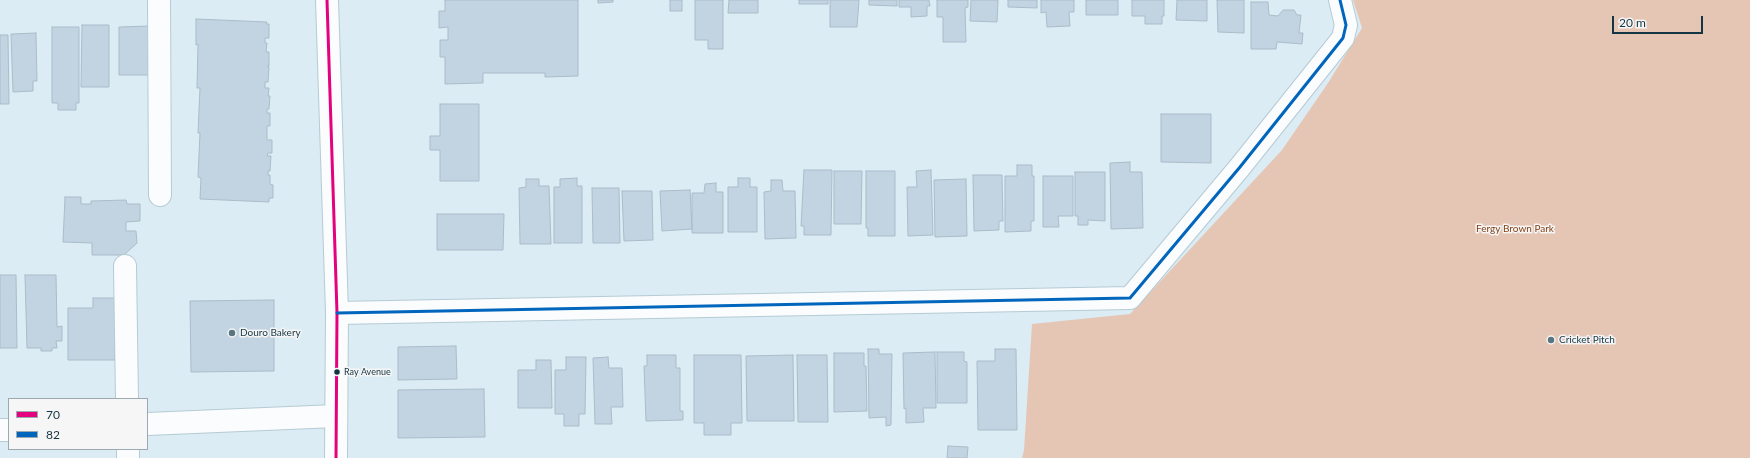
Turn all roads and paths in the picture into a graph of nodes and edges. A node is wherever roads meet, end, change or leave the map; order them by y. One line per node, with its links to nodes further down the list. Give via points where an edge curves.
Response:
1 (159, 0): 4 (street)
2 (327, 0): 6 (street)
3 (1341, 2): 6 (street, via 1346,25 1343,38 1240,167 1130,298)
4 (160, 196)
5 (125, 266): 7 (street)
6 (337, 313): 8 (street)
7 (127, 398)
8 (336, 416): 9 (street); 10 (street)
9 (148, 424)
10 (336, 458)

